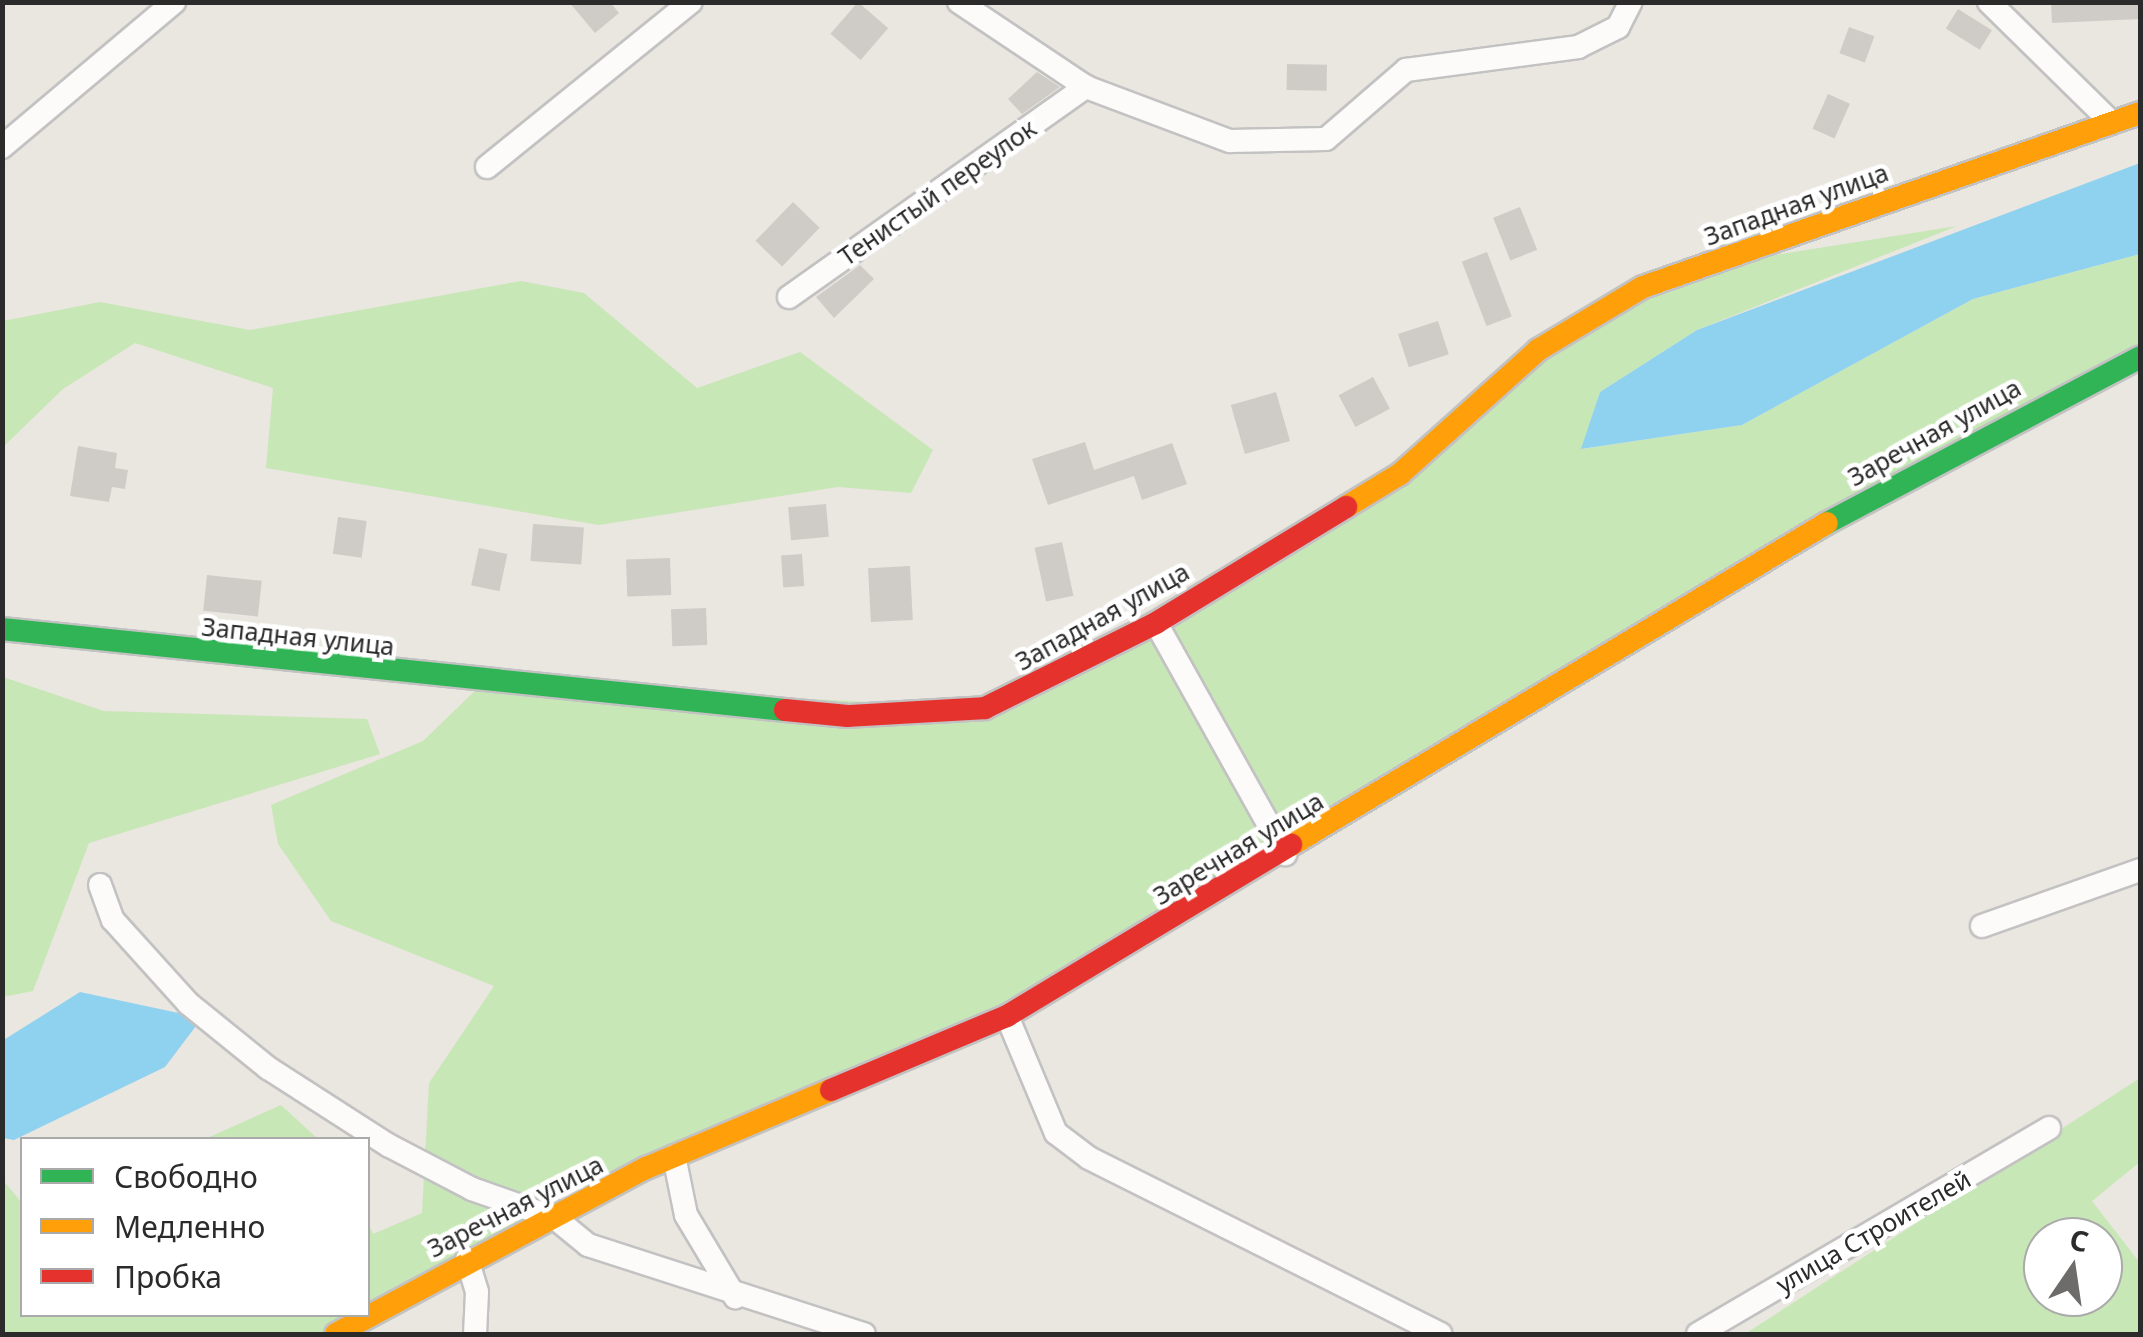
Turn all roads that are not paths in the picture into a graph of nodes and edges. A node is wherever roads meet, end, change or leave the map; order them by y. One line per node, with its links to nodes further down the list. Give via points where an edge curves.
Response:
1 (174, 2): 9 (street)
2 (692, 2): 10 (street)
3 (960, 2): 6 (street)
4 (1631, 2): 6 (street, via 1618,27 1578,47 1406,70 1326,139 1230,141)
5 (1989, 2): 8 (street)
6 (1086, 87): 11 (street, Тенистый переулок)
7 (2140, 113): 8 (main road, Западная улица)
8 (2111, 122): 13 (main road, Западная улица, via 1643,287 1538,350 1400,474)
9 (2, 147)
10 (487, 167)
11 (789, 297)
12 (2140, 357): 15 (main road, Заречная улица, via 1876,493)
13 (1156, 623): 14 (main road, Западная улица, via 1000,702 921,717 484,682); 15 (street)
14 (2, 628)
15 (1285, 854): 19 (main road, Заречная улица)
16 (2140, 870): 18 (street)
17 (100, 884): 22 (street, via 112,920 144,959 268,1068 472,1189)
18 (1982, 926)
19 (1007, 1016): 21 (main road, Заречная улица); 30 (street, via 1056,1132 1089,1158)
20 (2049, 1128): 31 (street, улица Строителей)
21 (674, 1156): 22 (main road, Заречная улица); 24 (street, via 686,1215)
22 (555, 1218): 23 (main road, Заречная улица); 24 (street, via 588,1246)
23 (467, 1260): 25 (main road, Заречная улица); 28 (street, via 477,1292)
24 (735, 1297): 29 (street)
25 (370, 1315)
26 (366, 1317): 27 (main road, Заречная улица)
27 (336, 1334)
28 (475, 1334)
29 (864, 1334)
30 (1440, 1334)
31 (1698, 1334)

